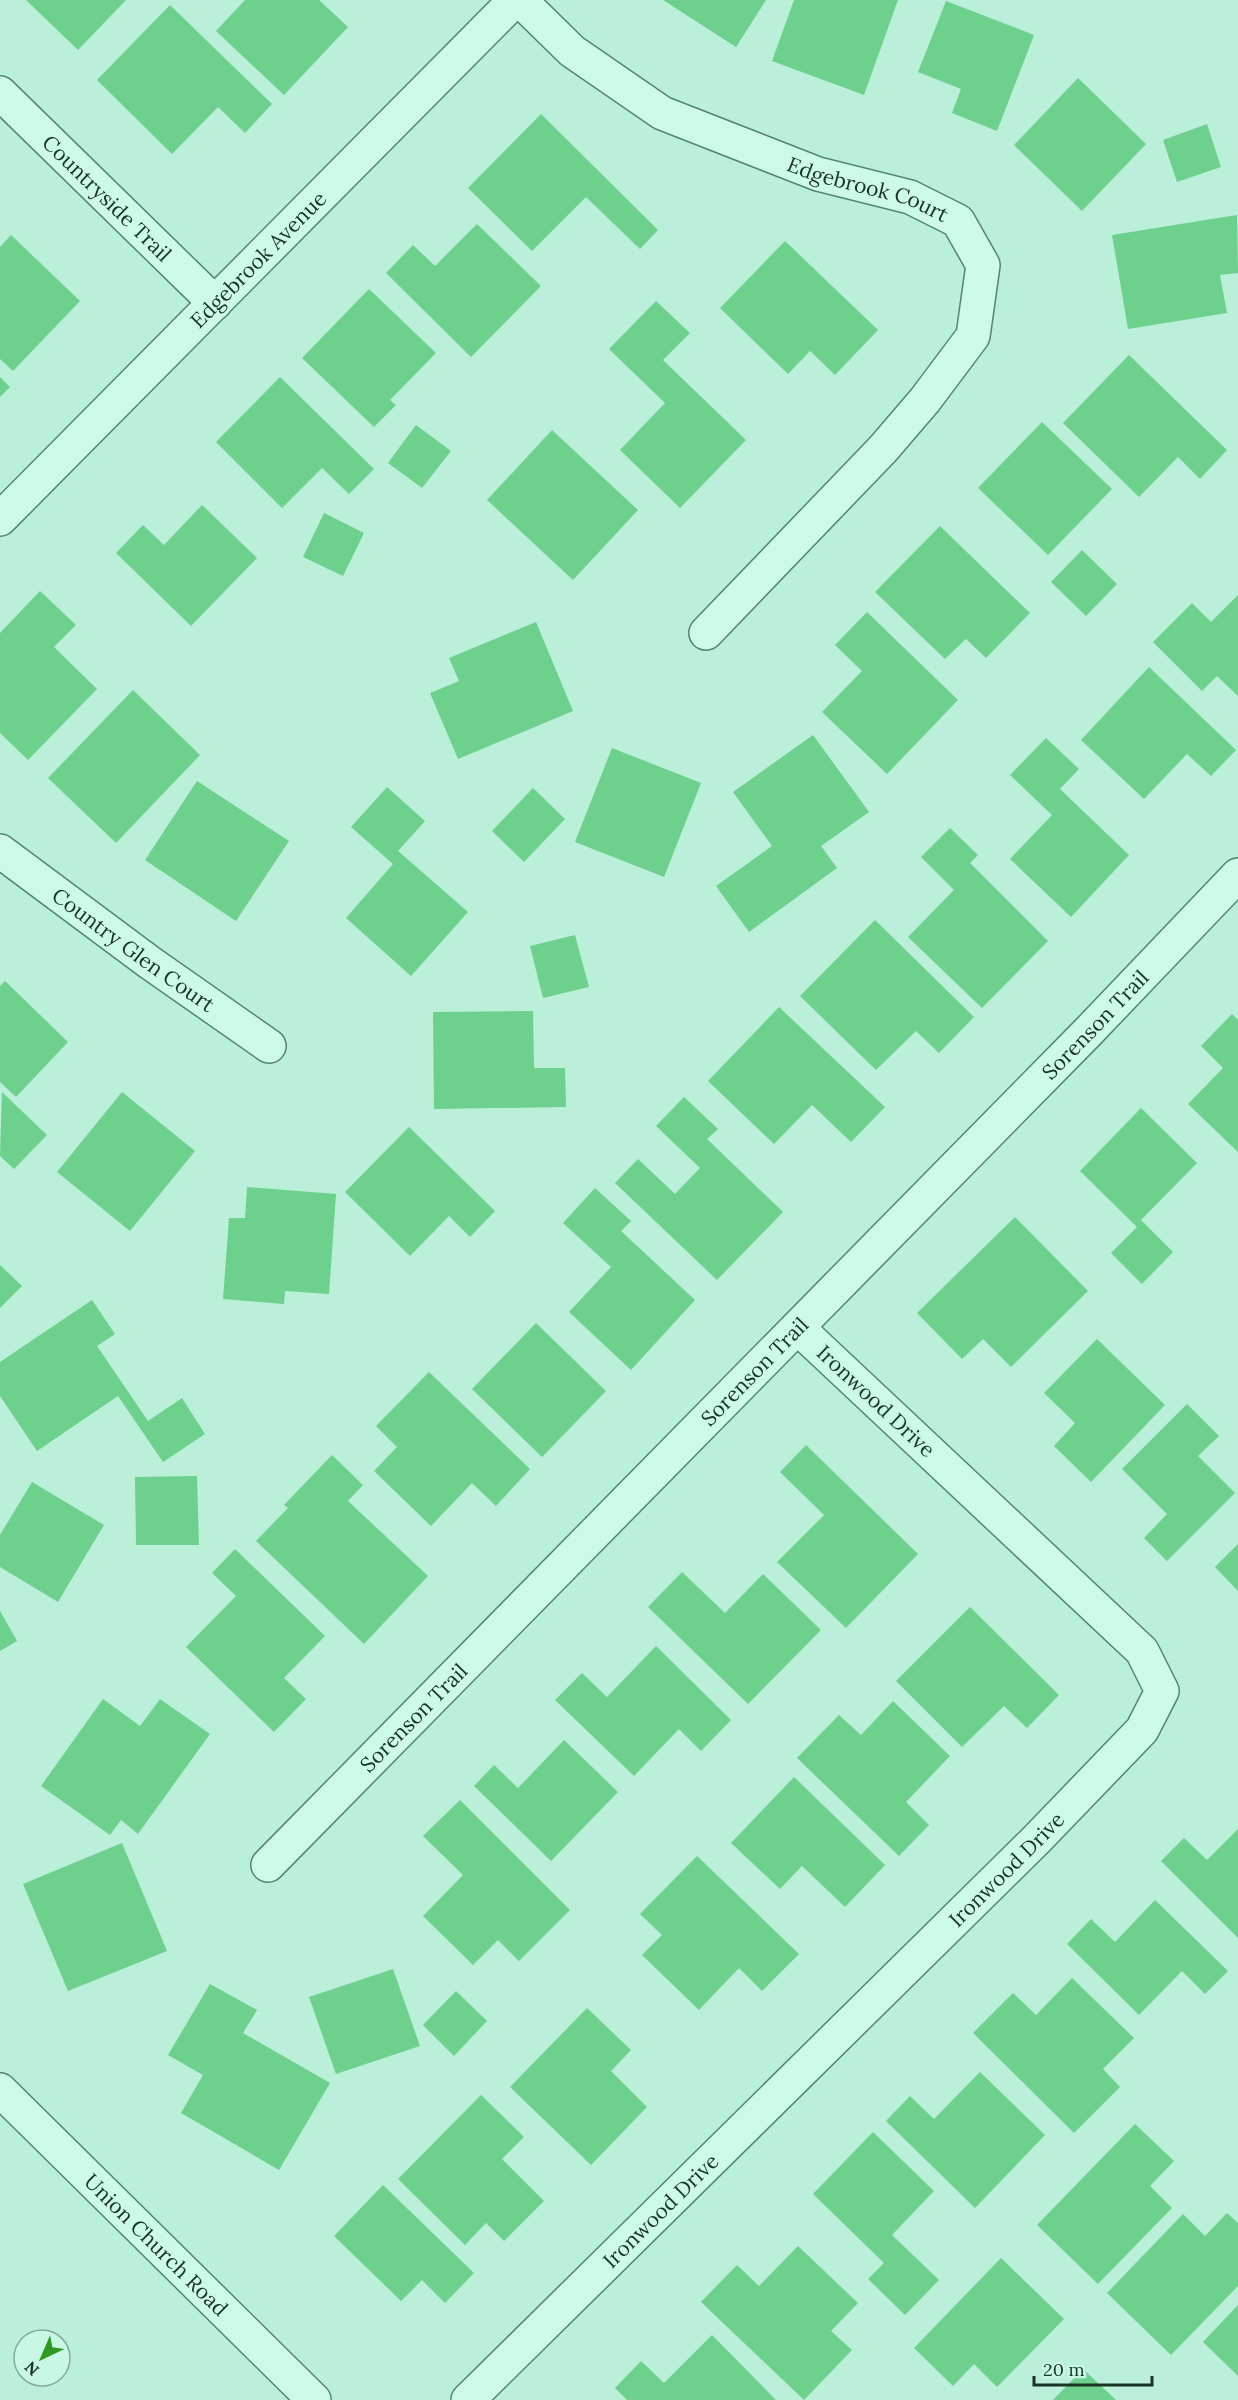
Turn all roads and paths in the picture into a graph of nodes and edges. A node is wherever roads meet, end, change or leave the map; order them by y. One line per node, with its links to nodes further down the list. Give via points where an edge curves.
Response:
1 (515, 0): 4 (street, Edgebrook Avenue)
2 (520, 0): 6 (street, Edgebrook Court, via 572,51 662,113 818,174 910,197 958,221 983,265 973,336 925,400)
3 (0, 93): 4 (street, Countryside Trail)
4 (215, 303): 5 (street, Edgebrook Avenue)
5 (0, 519)
6 (706, 633)
7 (0, 851): 9 (street, Country Glen Court)
8 (1238, 875): 10 (street, Sorenson Trail)
9 (269, 1046)
10 (798, 1328): 11 (street, Sorenson Trail); 14 (street, Ironwood Drive, via 1142,1651 1162,1691 1142,1730 1037,1839)
11 (268, 1865)
12 (0, 2090): 13 (street, Union Church Road)
13 (314, 2400)
14 (468, 2400)

